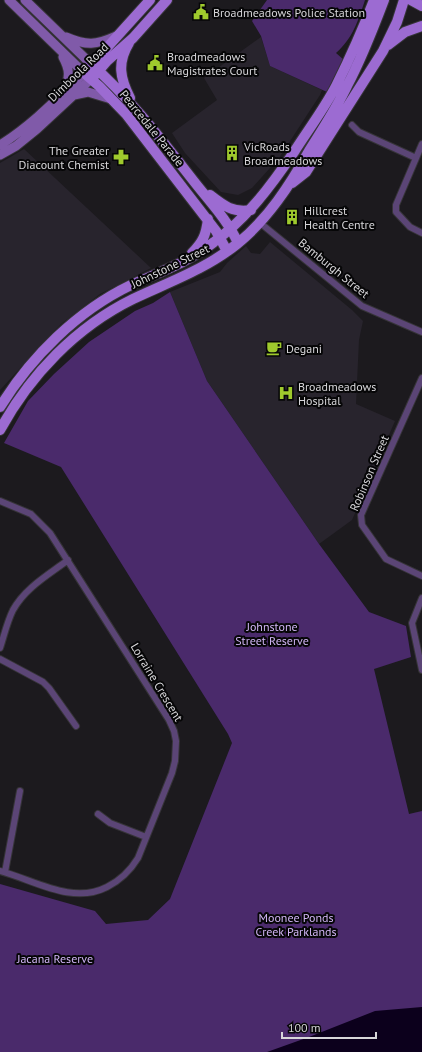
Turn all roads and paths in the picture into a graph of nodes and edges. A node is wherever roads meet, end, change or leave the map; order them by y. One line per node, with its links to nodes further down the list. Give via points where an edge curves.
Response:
1 (9, 0): 13 (street, Pearcedale Parade)
2 (25, 0): 10 (street, Pearcedale Parade)
3 (150, 0): 11 (main road, Dimboola Road)
4 (167, 0): 12 (main road, Dimboola Road)
5 (404, 0): 14 (main road)
6 (411, 0): 8 (main road)
7 (380, 1): 25 (main road, Johnstone Street, via 366,46 348,85); 30 (main road, Johnstone Street, via 320,114)
8 (422, 6)
9 (422, 26): 14 (main road, via 402,34 390,42)
10 (61, 35): 11 (street, via 90,44); 15 (street, Pearcedale Parade)
11 (116, 36): 15 (main road, Dimboola Road)
12 (132, 38): 15 (main road, Dimboola Road); 20 (main road, via 126,49 121,71 122,83)
13 (60, 51): 16 (street, Pearcedale Parade); 18 (street, via 69,73 68,82)
14 (383, 51): 32 (main road, via 306,172)
15 (95, 67): 16 (main road, Dimboola Road); 20 (main road, Pearcedale Parade)
16 (87, 76): 17 (street, Dimboola Road); 18 (street, Dimboola Road); 19 (main road, Pearcedale Parade)
17 (74, 95): 19 (street, via 88,92); 22 (street, Dimboola Road)
18 (60, 96): 22 (street, Dimboola Road)
19 (113, 99): 28 (main road, Pearcedale Parade)
20 (133, 105): 26 (main road, Pearcedale Parade)
21 (352, 125): 29 (street, via 359,132)
22 (23, 135): 24 (street, Dimboola Road); 27 (street, Dimboola Road, via 11,149)
23 (422, 144): 29 (street)
24 (0, 145)
25 (313, 145): 30 (main road, via 310,142 306,144 290,167); 32 (main road, Johnstone Street)
26 (168, 148): 28 (main road); 31 (main road, Pearcedale Parade)
27 (0, 155)
28 (158, 156): 34 (main road, Pearcedale Parade)
29 (416, 158): 37 (street, via 396,205 396,212 410,227)
30 (276, 178): 33 (main road, Johnstone Street)
31 (196, 184): 33 (main road, via 232,210); 36 (main road, Pearcedale Parade)
32 (283, 194): 35 (main road, Johnstone Street)
33 (251, 210): 36 (main road, Johnstone Street)
34 (208, 219): 38 (main road, Pearcedale Parade); 41 (main road, via 203,240)
35 (260, 222): 39 (main road, Johnstone Street); 42 (street, Bamburgh Street, via 362,306)
36 (231, 228): 38 (main road, Johnstone Street); 39 (main road, Pearcedale Parade)
37 (422, 233)
38 (221, 237): 40 (main road, Pearcedale Parade); 41 (main road, Johnstone Street)
39 (238, 243): 40 (main road, Johnstone Street)
40 (228, 251): 45 (main road, Johnstone Street, via 201,268 121,306 88,327 50,360)
41 (182, 263): 44 (main road, Johnstone Street, via 130,286 86,312 53,341 17,382)
42 (422, 332)
43 (422, 378): 49 (street, Robinson Street, via 361,515 362,525 386,559)
44 (3, 403): 45 (main road)
45 (15, 405): 46 (main road, Johnstone Street)
46 (0, 430)
47 (0, 501): 48 (street, Lorraine Crescent, via 22,509 37,519)
48 (68, 560): 52 (street, via 35,584 20,600 9,619); 58 (street, Lorraine Crescent, via 174,731 176,751 172,773)
49 (422, 576)
50 (422, 598): 51 (street, via 412,624)
51 (419, 644): 54 (street)
52 (0, 648)
53 (0, 659): 55 (street, via 43,682)
54 (422, 670)
55 (76, 726)
56 (20, 791): 59 (street)
57 (98, 814): 58 (street, via 110,823)
58 (146, 837): 59 (street, Lorraine Crescent, via 138,858 125,876 93,892 74,894)
59 (3, 872)

